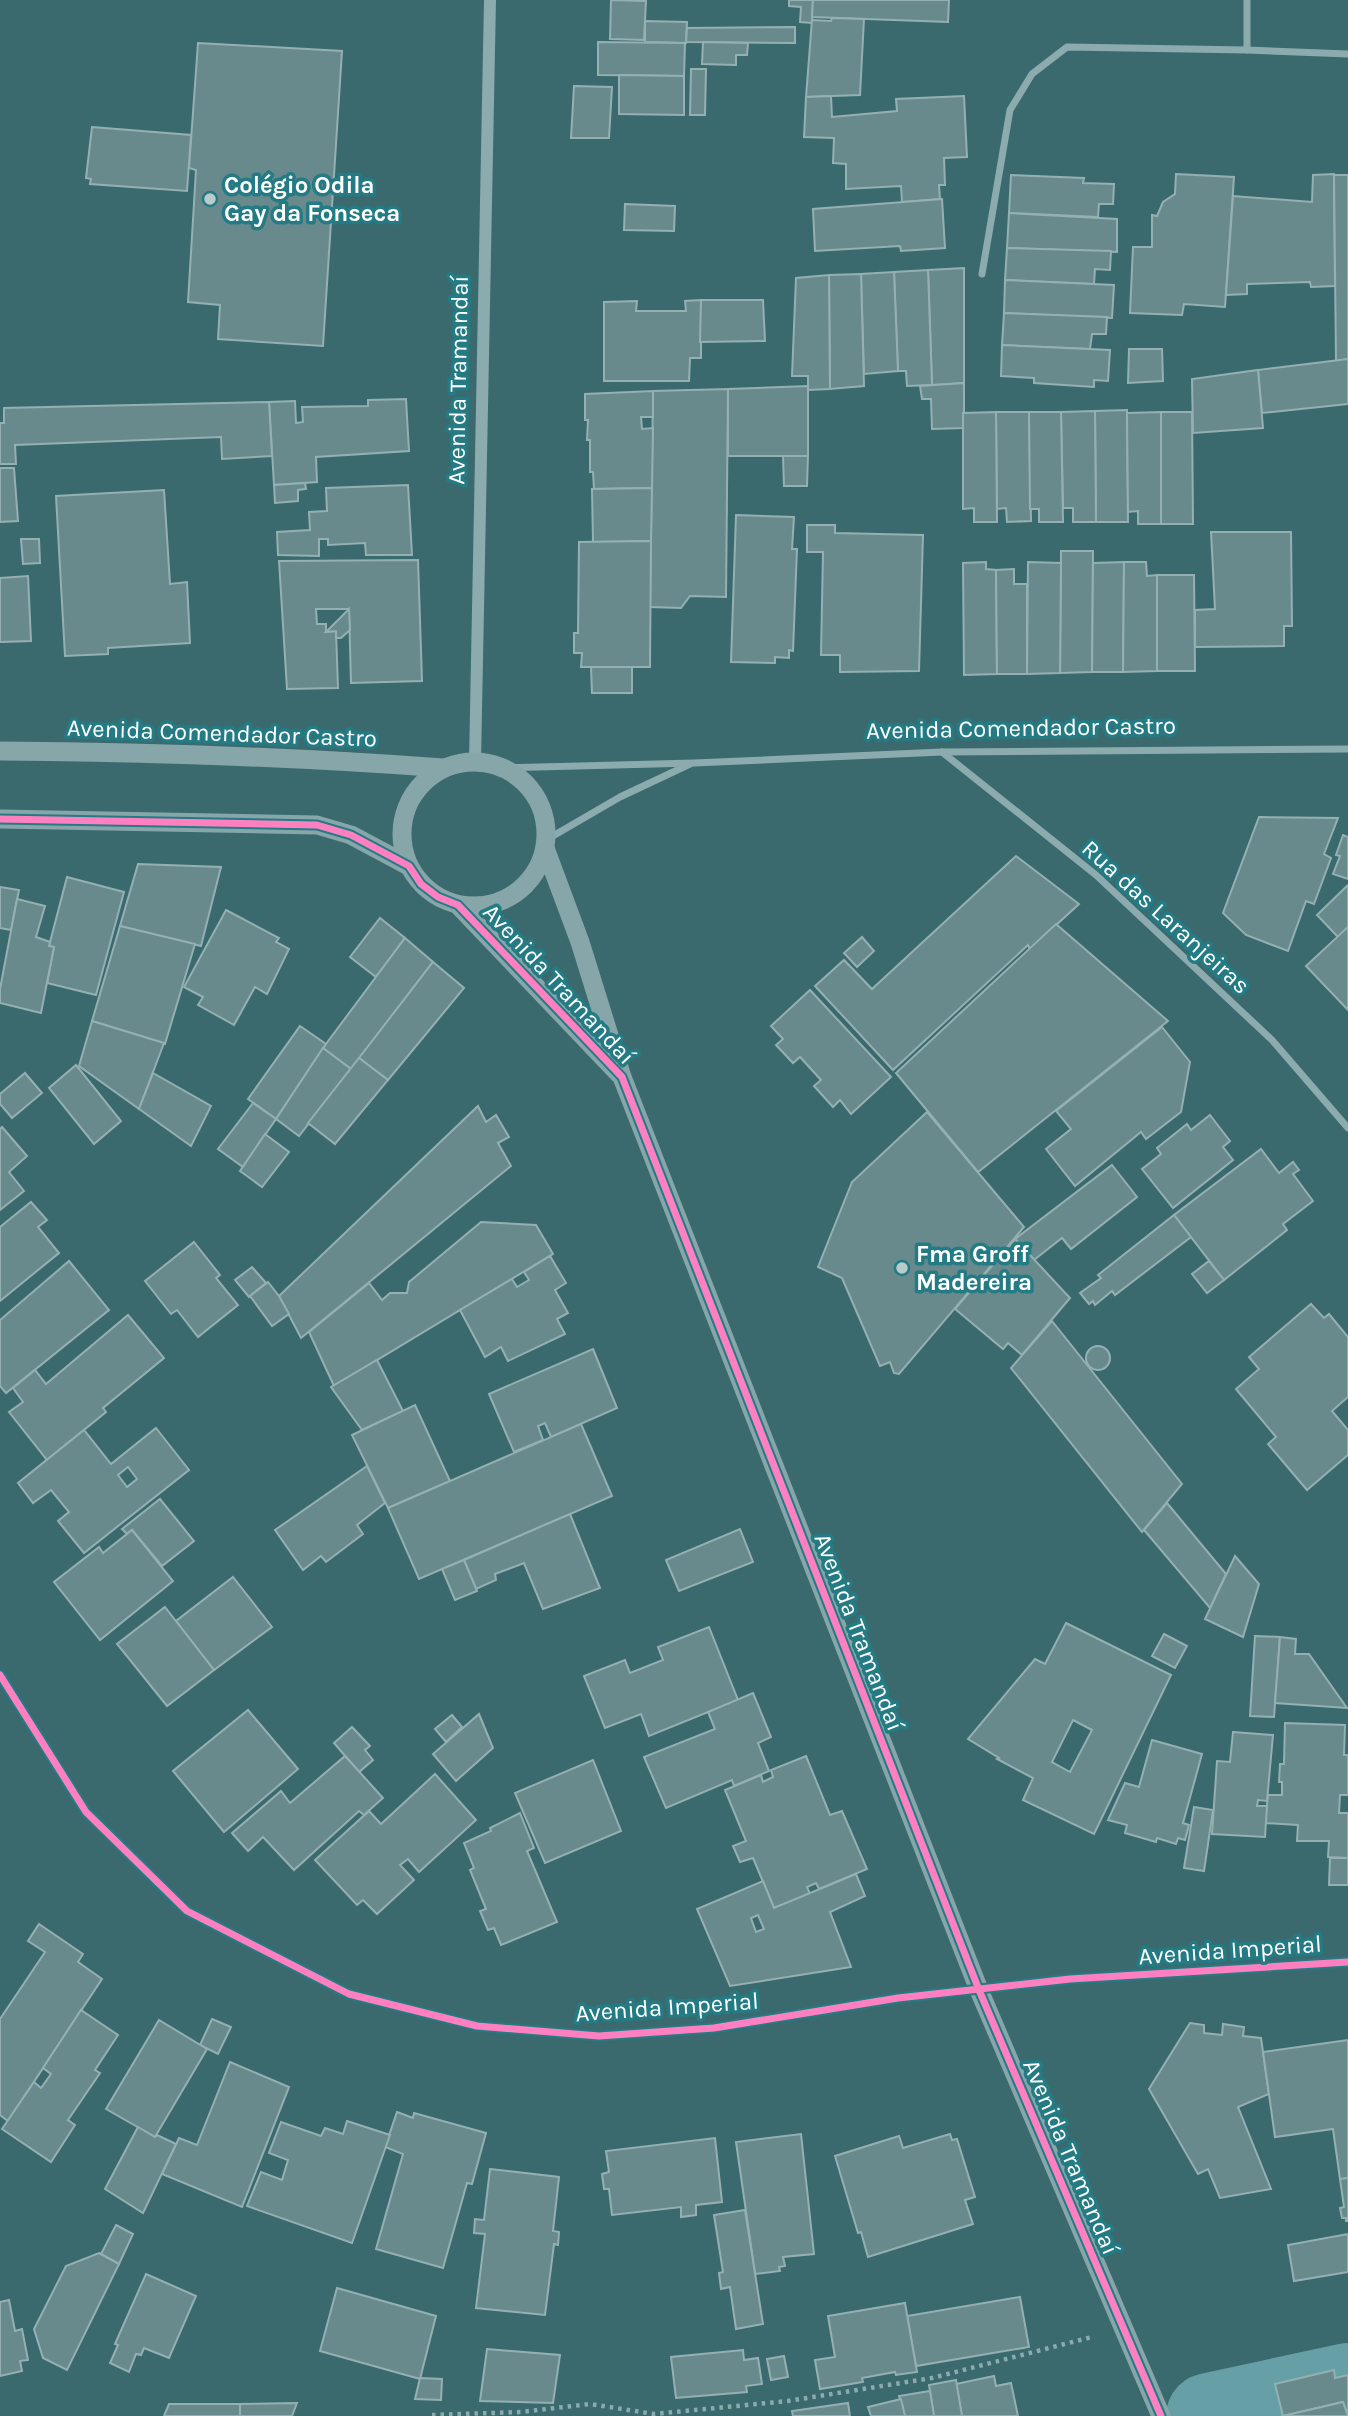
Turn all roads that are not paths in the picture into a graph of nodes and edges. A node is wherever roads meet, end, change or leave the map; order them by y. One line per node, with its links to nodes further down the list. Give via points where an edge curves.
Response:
1 (490, 0): 9 (street, Avenida Tramandaí)
2 (1247, 0): 3 (street)
3 (1247, 50): 4 (street); 5 (street, via 1067,47 1032,74 1010,110)
4 (1348, 54)
5 (982, 274)
6 (1348, 749): 8 (street, Avenida Comendador Castro)
7 (0, 751): 11 (main road, Avenida Comendador Castro, via 317,758)
8 (942, 752): 10 (street, Avenida Comendador Castro); 18 (street, Rua das Laranjeiras, via 1096,875 1272,1040)
9 (475, 762): 11 (main road); 12 (main road)
10 (694, 763): 12 (street, Avenida Comendador Castro); 14 (street, Avenida Comendador Castro, via 620,797)
11 (443, 768): 15 (main road, via 420,785 405,810 401,838)
12 (502, 768): 14 (main road, via 522,780 536,797 545,818)
13 (0, 819): 15 (main road, via 317,825 351,835)
14 (545, 844): 16 (main road, via 534,875 513,895 487,906); 17 (main road, Avenida Tramandaí)
15 (409, 866): 16 (main road, via 421,884)
16 (458, 905): 17 (main road, Avenida Tramandaí)
17 (622, 1077): 21 (main road, Avenida Tramandaí)
18 (1348, 1128)
19 (0, 1675): 21 (street, Avenida Imperial, via 86,1812 187,1911 349,1994 477,2026 599,2036 714,2028 898,1998)
20 (1348, 1962): 21 (street, Avenida Imperial, via 1070,1979)
21 (979, 1990): 22 (main road, Avenida Tramandaí)
22 (1161, 2416)

